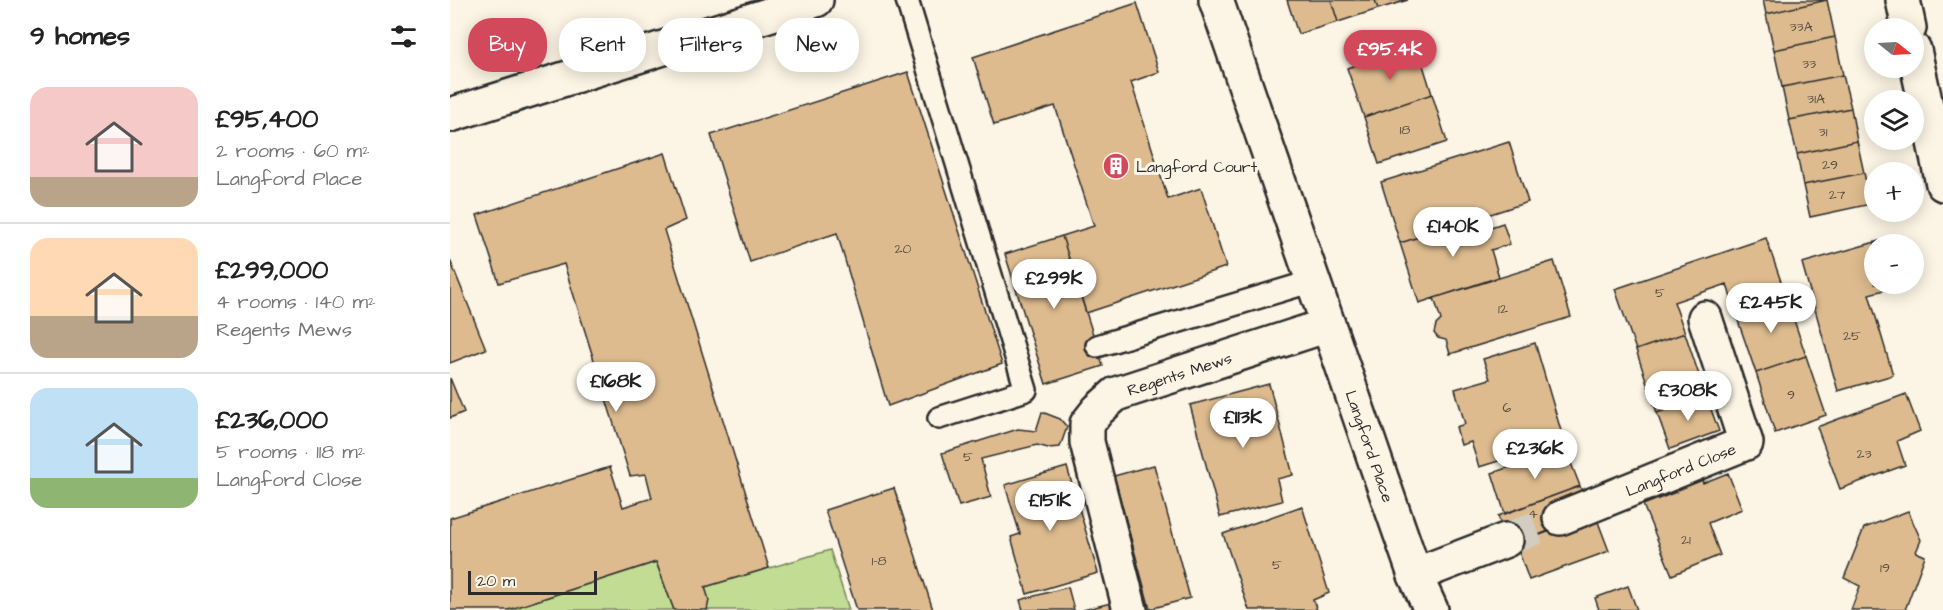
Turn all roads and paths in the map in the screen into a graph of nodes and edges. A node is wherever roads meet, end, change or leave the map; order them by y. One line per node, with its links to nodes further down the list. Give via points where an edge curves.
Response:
1 (816, 0): 7 (street)
2 (907, 0): 13 (lane, via 1026,390)
3 (1216, 0): 9 (street, Langford Place)
4 (1903, 0): 5 (street)
5 (1907, 18)
6 (1920, 78): 8 (street)
7 (450, 116)
8 (1943, 184)
9 (1313, 281): 11 (street, Langford Place); 12 (lane)
10 (1705, 318): 14 (street, Langford Close, via 1746,443)
11 (1328, 325): 16 (street, Langford Place); 17 (street, Regents Mews, via 1116,394 1087,424 1087,442)
12 (1097, 346)
13 (939, 418)
14 (1560, 519)
15 (1506, 540): 16 (street)
16 (1415, 575): 18 (street, Langford Place)
17 (1130, 610)
18 (1431, 610)

